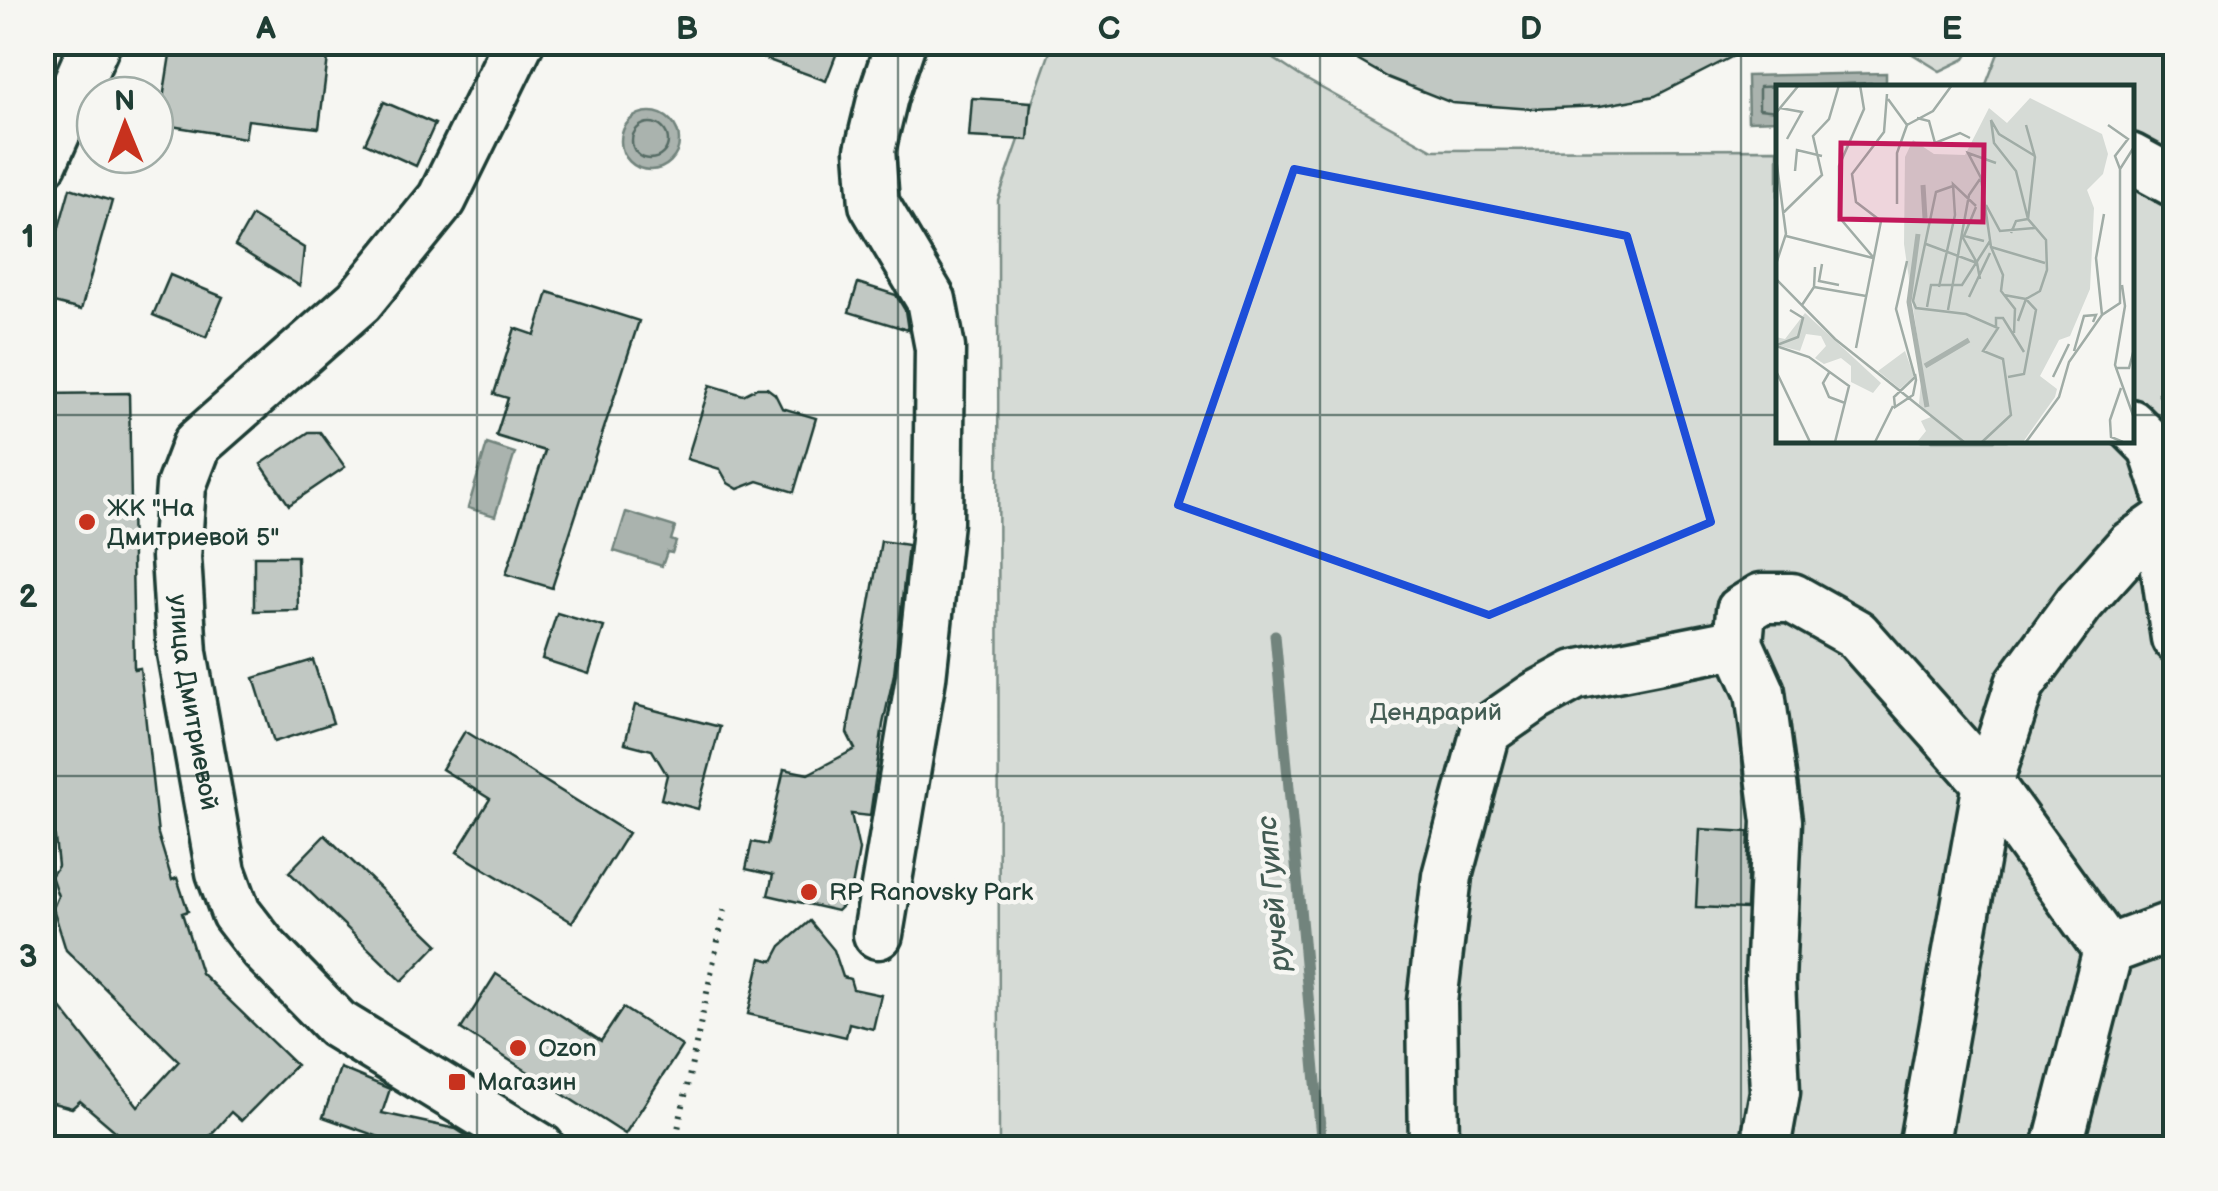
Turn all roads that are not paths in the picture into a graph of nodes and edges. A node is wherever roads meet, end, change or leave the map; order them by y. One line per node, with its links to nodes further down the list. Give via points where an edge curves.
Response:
1 (96, 42): 5 (street)
2 (519, 42): 15 (street, улица Дмитриевой, via 442,200 359,301 197,444 180,486 176,557 182,652 221,872 236,913 338,1024)
3 (901, 42): 13 (street, via 870,150 874,204 931,300 940,348 938,522 922,678)
4 (2133, 160): 6 (street)
5 (42, 163)
6 (2176, 183)
7 (2133, 427): 8 (street, via 2154,447)
8 (2175, 514): 9 (street, via 2166,569); 11 (street, via 2132,544 2020,684)
9 (2176, 638)
10 (1738, 643): 11 (street, via 1741,611 1762,598 1792,598 1856,634); 16 (street, via 1575,675 1486,732 1447,876 1432,1002); 17 (street, via 1760,692 1777,821 1770,981 1775,1092)
11 (1988, 783): 14 (street); 18 (street)
12 (2176, 924): 14 (street)
13 (878, 934)
14 (2108, 950): 19 (street)
15 (540, 1148)
16 (1434, 1148)
17 (1764, 1148)
18 (1923, 1148)
19 (2057, 1148)

